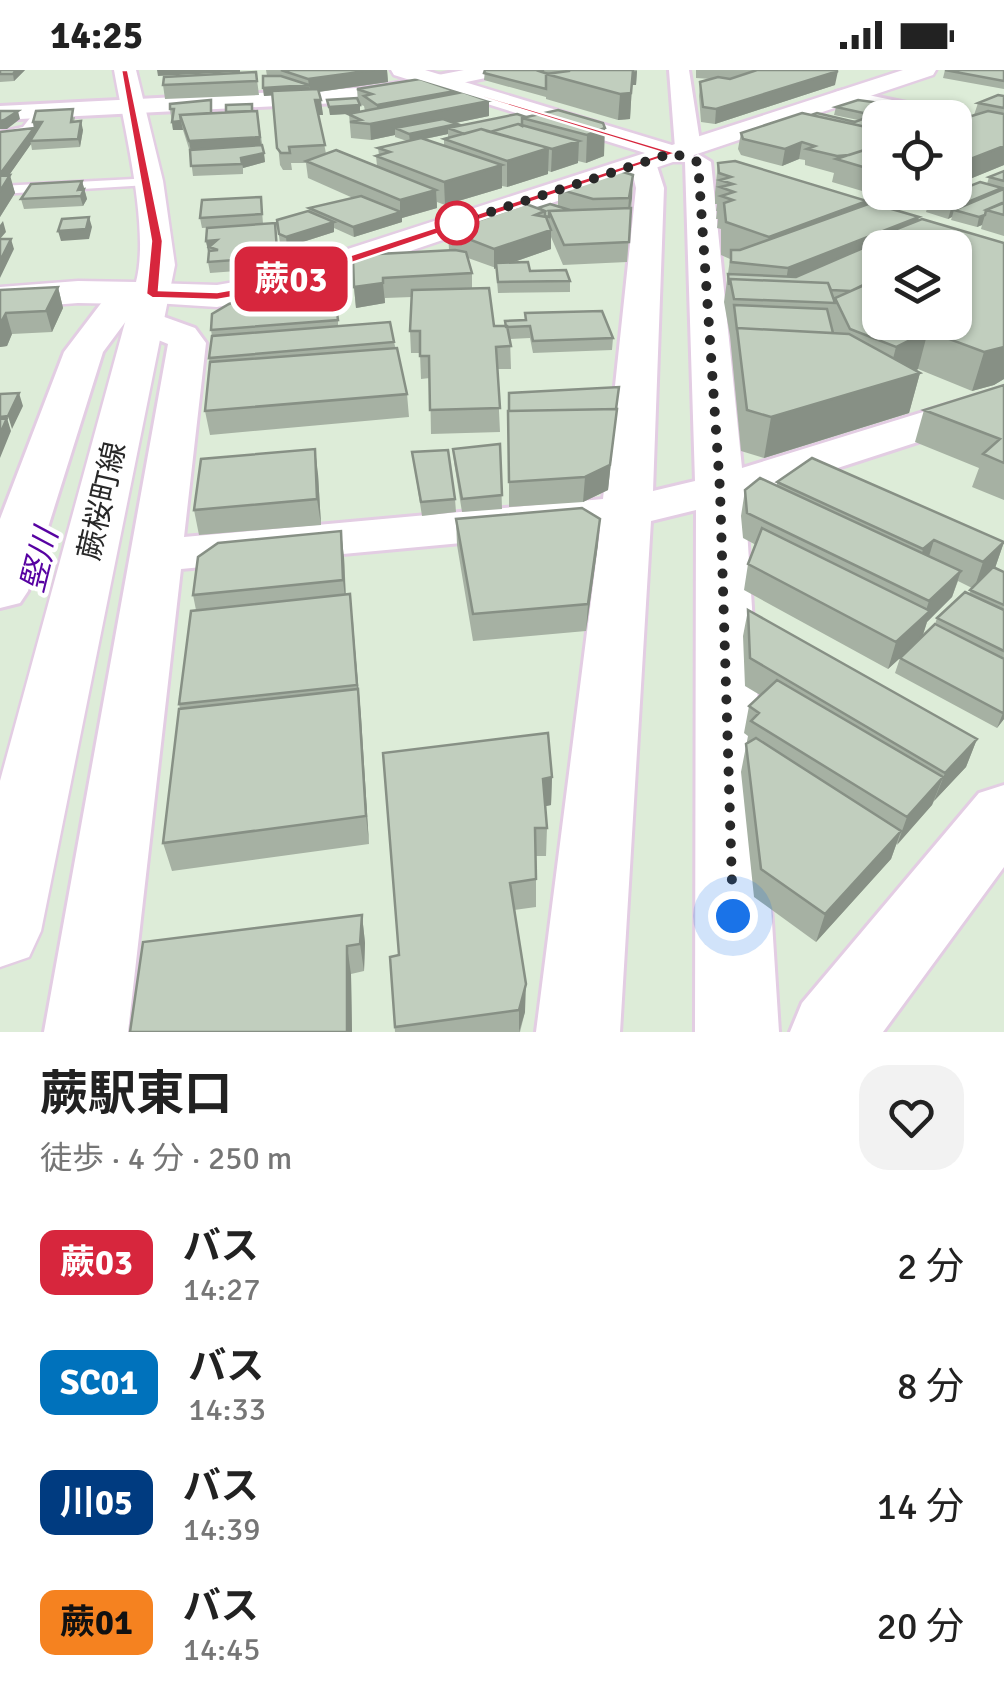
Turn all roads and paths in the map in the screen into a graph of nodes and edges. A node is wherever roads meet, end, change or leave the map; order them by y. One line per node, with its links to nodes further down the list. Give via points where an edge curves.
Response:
1 (124, 70): 9 (street, 蕨桜町線)
2 (402, 70): 6 (street)
3 (495, 70): 6 (street)
4 (679, 70): 13 (street)
5 (925, 70): 7 (street)
6 (439, 81): 9 (street, via 376,94); 13 (street)
7 (843, 97): 8 (street); 13 (street)
8 (862, 101)
9 (132, 107): 10 (street); 14 (street, 蕨桜町線)
10 (41, 111): 11 (street); 12 (lane, via 26,129)
11 (0, 113)
12 (0, 136)
13 (677, 153): 17 (street); 19 (street); 20 (street, via 650,188)
14 (148, 182): 15 (lane); 17 (street, 蕨桜町線, via 157,241)
15 (0, 190)
16 (0, 298): 17 (street, via 78,292)
17 (145, 321): 21 (street, via 115,310 84,352); 22 (street, via 187,343); 25 (street, 蕨桜町線)
18 (1004, 400): 19 (street)
19 (720, 490): 20 (street); 28 (street)
20 (627, 512): 22 (street); 27 (street)
21 (12, 518): 23 (street)
22 (158, 556): 26 (street)
23 (0, 591)
24 (1004, 813): 29 (street)
25 (0, 931)
26 (86, 1032)
27 (578, 1032)
28 (737, 1032)
29 (832, 1032)

